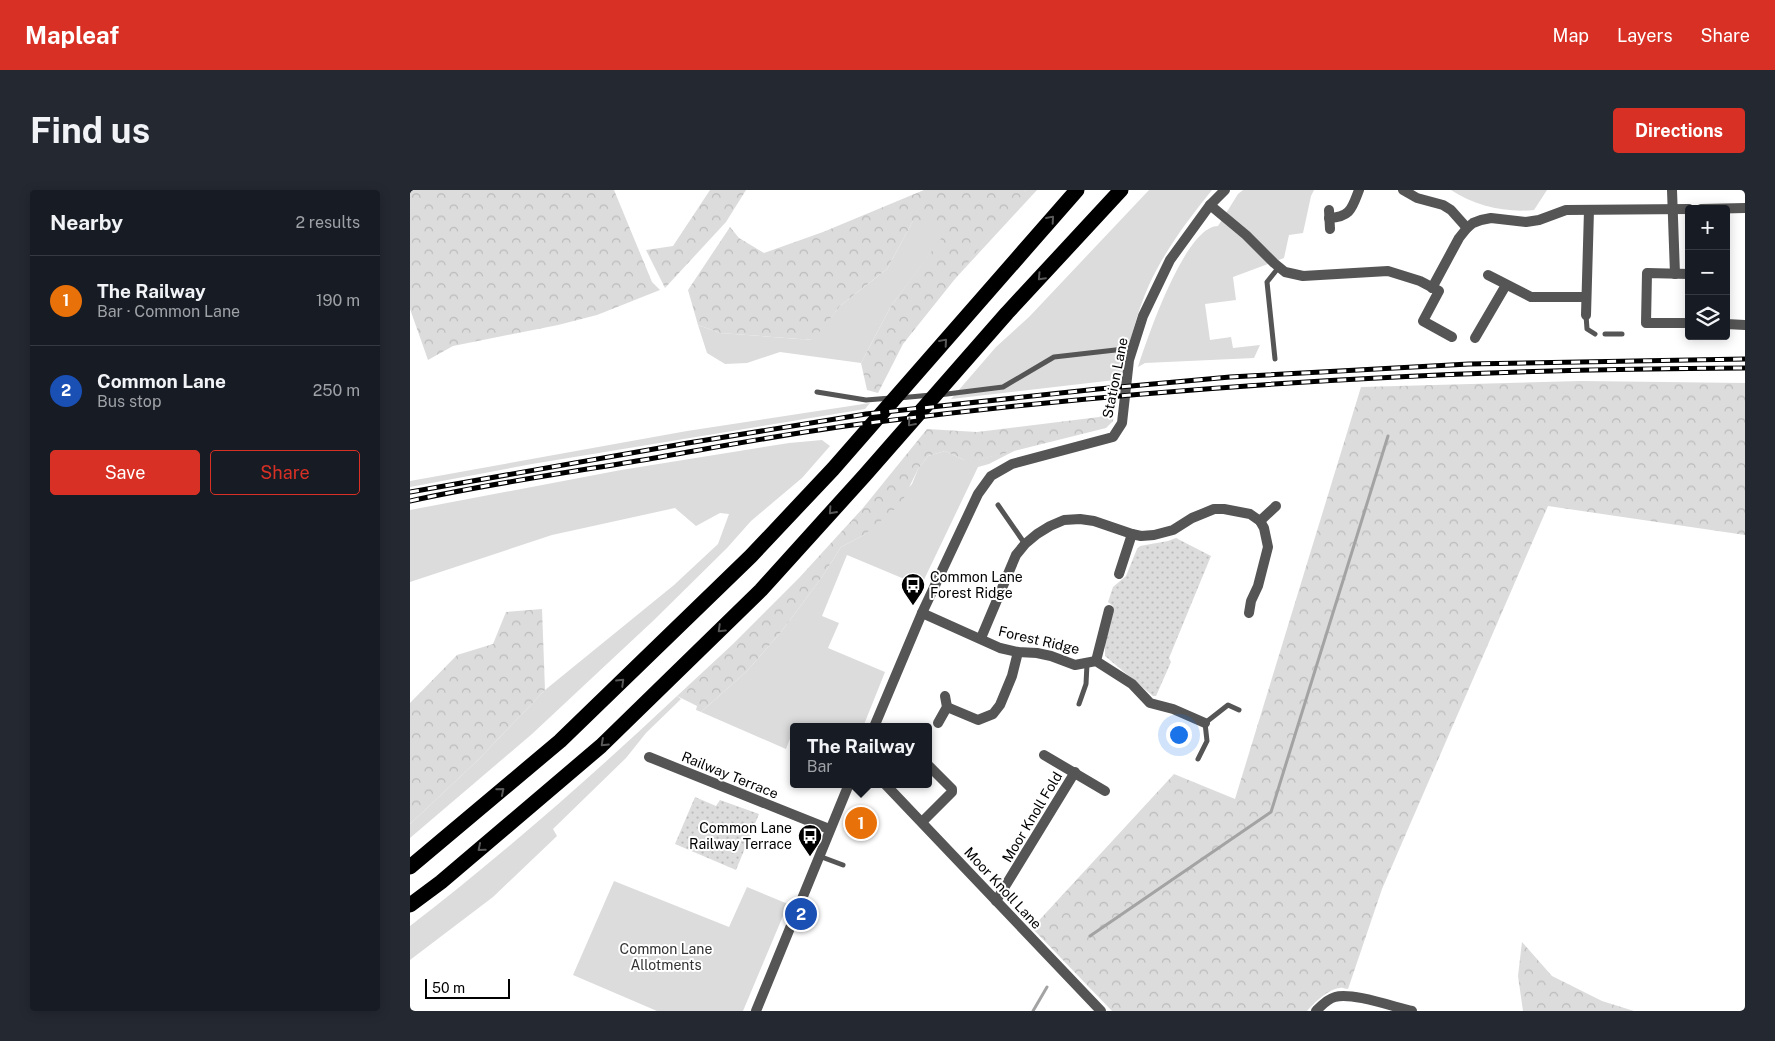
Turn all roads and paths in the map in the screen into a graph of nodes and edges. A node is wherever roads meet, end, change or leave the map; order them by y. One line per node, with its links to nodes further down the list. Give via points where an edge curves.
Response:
1 (1077, 190): 65 (highway, one-way to 1, via 560,740 720,586 833,469)
2 (1122, 190): 67 (highway, one-way to 67, via 761,590 601,746)
3 (1225, 190): 7 (street, Station Lane)
4 (1359, 190): 13 (street, via 1347,214)
5 (1403, 190): 14 (street, via 1417,198 1443,205)
6 (1672, 190): 10 (street)
7 (1210, 205): 15 (street); 31 (street, Station Lane, via 1170,260 1143,316)
8 (1730, 208): 9 (street)
9 (1745, 208)
10 (1673, 209): 11 (street); 12 (street); 16 (street)
11 (1685, 209)
12 (1589, 210): 14 (street, via 1566,210 1526,222 1492,218); 21 (street)
13 (1329, 219)
14 (1467, 228): 20 (street, via 1451,253)
15 (1279, 267): 20 (street, via 1285,272 1303,276 1388,271); 32 (lane, via 1267,282)
16 (1675, 274): 17 (street); 23 (street, via 1647,273 1646,323)
17 (1685, 274)
18 (1488, 275): 19 (street)
19 (1506, 284): 21 (street, via 1531,297); 30 (street)
20 (1436, 289): 29 (street, via 1423,321)
21 (1586, 297): 22 (street)
22 (1586, 315): 26 (lane, via 1587,329)
23 (1685, 323)
24 (1730, 324): 25 (street)
25 (1745, 325)
26 (1595, 334)
27 (1605, 334): 28 (lane)
28 (1622, 334)
29 (1452, 337)
30 (1475, 338)
31 (1133, 348): 33 (lane, via 1054,357 1003,386 963,393 866,400); 41 (street, Station Lane, via 1122,423 1113,437 1012,464 991,476 978,494)
32 (1275, 359)
33 (817, 392)
34 (998, 505): 38 (lane)
35 (1276, 506): 36 (street)
36 (1260, 522): 37 (street, via 1250,514 1214,509 1164,534); 42 (street, via 1268,547)
37 (1132, 534): 38 (street, via 1080,518 1050,526); 39 (street)
38 (1025, 544): 43 (street, via 1016,555)
39 (1119, 574)
40 (1109, 610): 45 (street, Forest Ridge)
41 (922, 613): 43 (street, Forest Ridge); 50 (street)
42 (1250, 613)
43 (981, 638): 44 (street, Forest Ridge, via 1000,648)
44 (1018, 652): 45 (street, Forest Ridge, via 1051,656 1075,665); 48 (street, via 1006,694 993,714 978,720)
45 (1091, 662): 47 (lane); 52 (street, Forest Ridge, via 1132,684 1150,703)
46 (945, 696): 48 (street)
47 (1079, 704)
48 (947, 707): 51 (street)
49 (1239, 710): 52 (lane, via 1228,705)
50 (876, 723)
51 (938, 723)
52 (1205, 723): 55 (lane, via 1207,741)
53 (1044, 755): 57 (street, Moor Knoll Fold)
54 (649, 757): 62 (street, Railway Terrace)
55 (1198, 760)
56 (932, 769): 61 (street, via 952,792)
57 (1075, 772): 60 (street, Moor Knoll Fold); 66 (street, Moor Knoll Fold)
58 (847, 788): 62 (street)
59 (889, 788): 61 (street, Moor Knoll Lane)
60 (1104, 791)
61 (922, 822): 66 (street, Moor Knoll Lane)
62 (829, 829): 63 (street)
63 (819, 856): 64 (lane); 68 (street)
64 (843, 865)
65 (410, 867)
66 (996, 901): 69 (street, Moor Knoll Lane)
67 (410, 906)
68 (756, 1011)
69 (1101, 1011)
70 (1316, 1011): 71 (street, via 1335,997 1353,997)
71 (1412, 1011)

